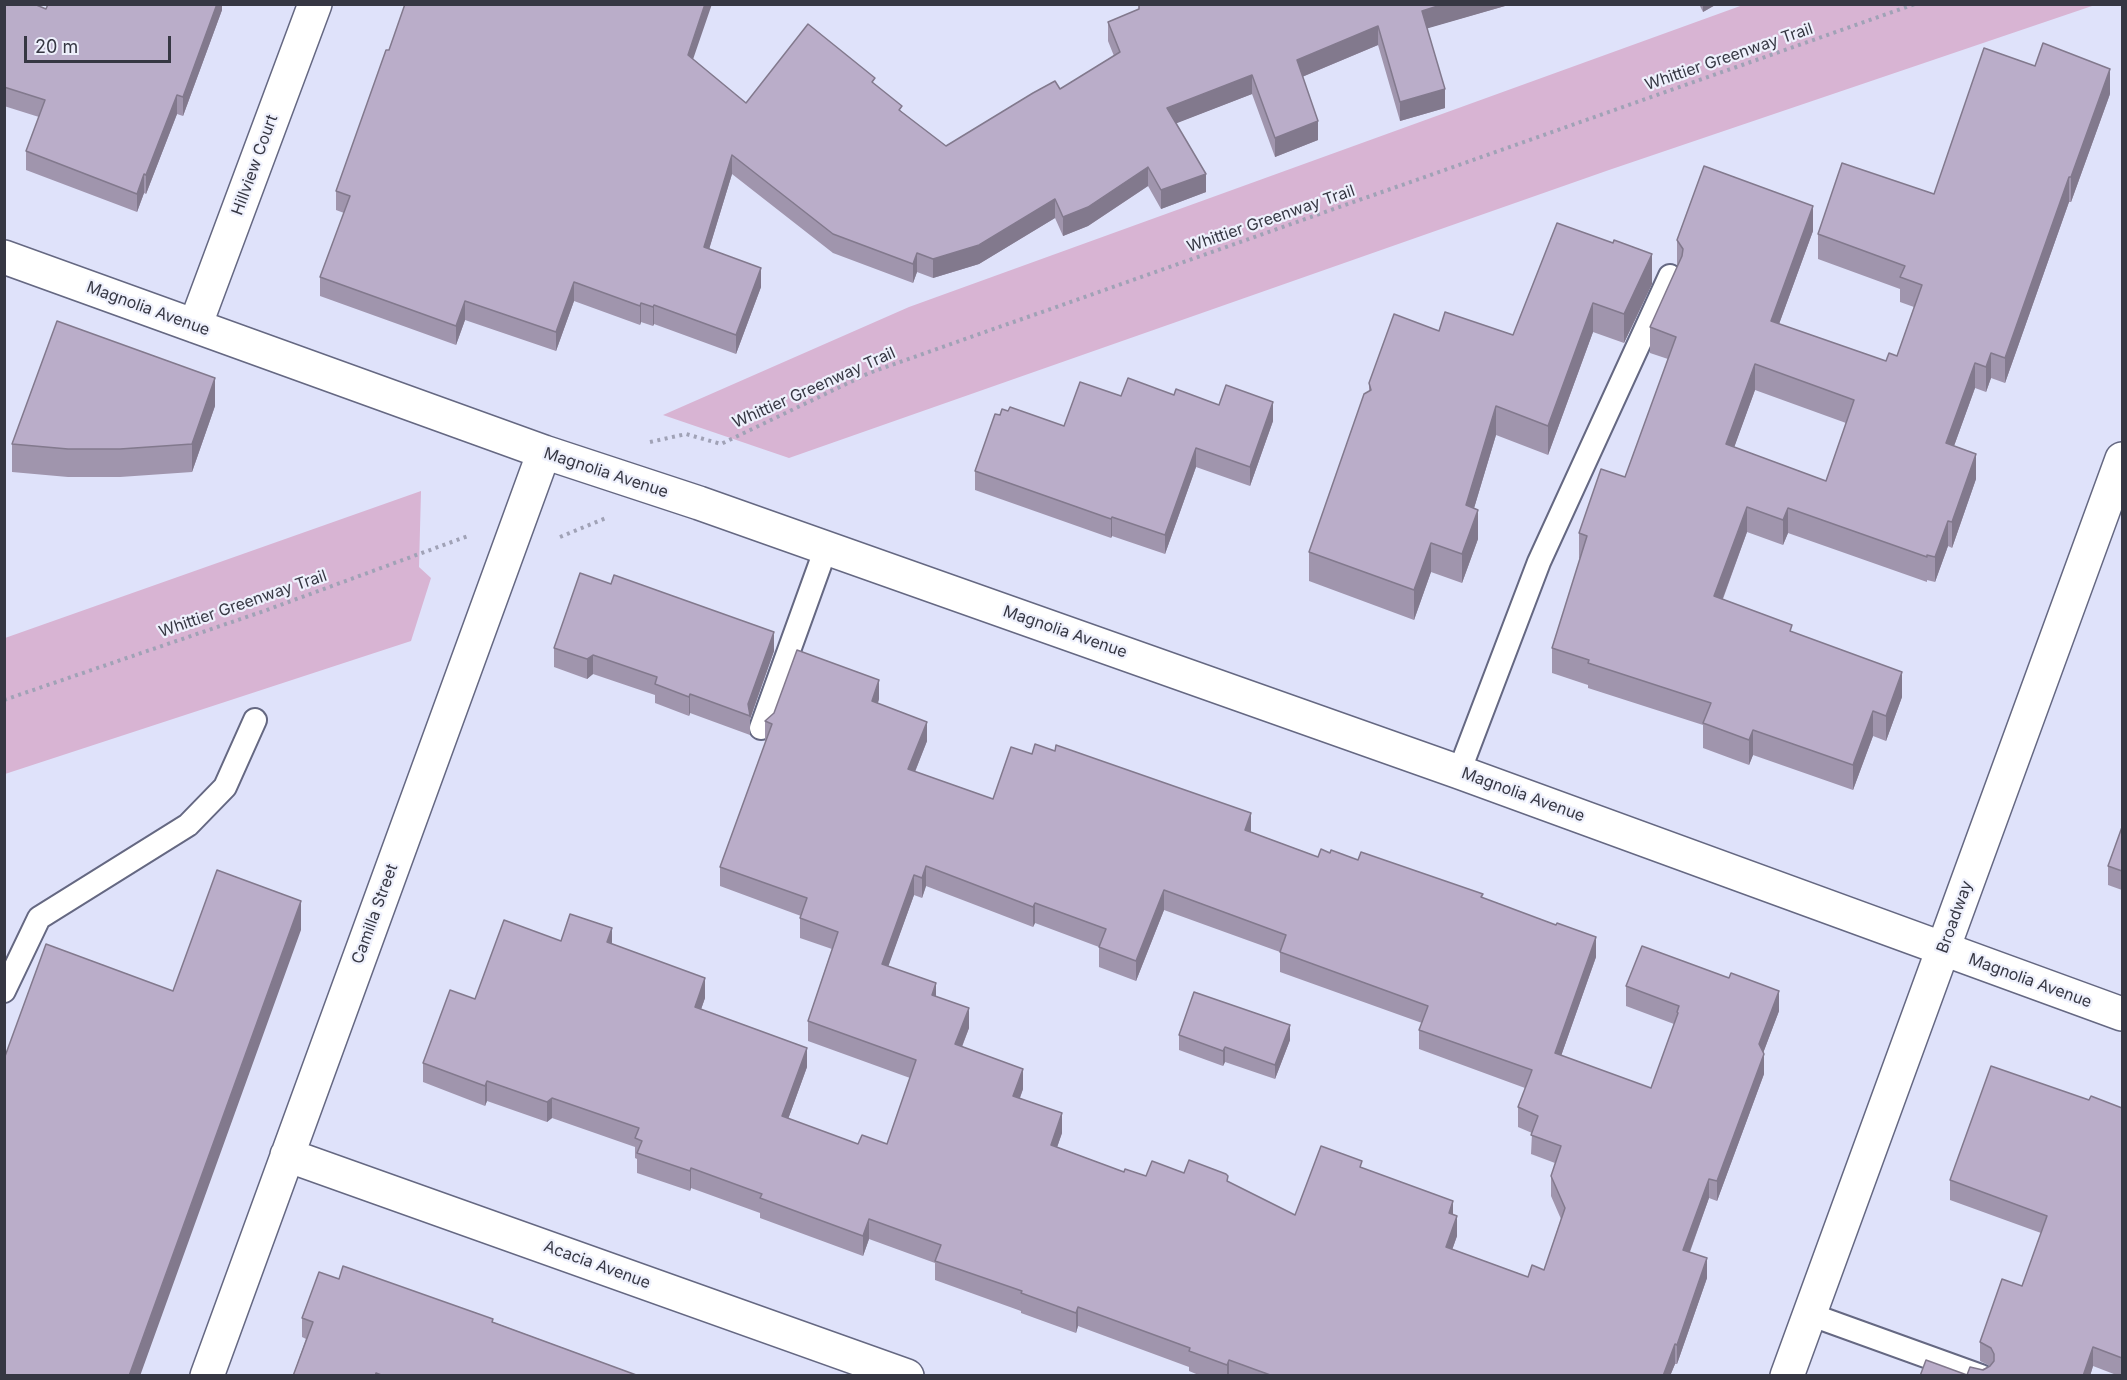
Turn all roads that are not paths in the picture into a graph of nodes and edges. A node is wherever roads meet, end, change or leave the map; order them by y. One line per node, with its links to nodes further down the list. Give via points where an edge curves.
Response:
1 (315, 4): 4 (street, Hillview Court)
2 (4, 257): 4 (street, Magnolia Avenue)
3 (1670, 276): 10 (lane, via 1539,562)
4 (195, 326): 5 (street, Magnolia Avenue)
5 (544, 452): 7 (street, Magnolia Avenue); 14 (street, Camilla Street)
6 (2122, 459): 11 (street, Broadway)
7 (826, 548): 9 (lane); 10 (street, Magnolia Avenue)
8 (255, 720): 12 (lane, via 225,787 188,825 39,918)
9 (761, 728)
10 (1459, 772): 11 (street, Magnolia Avenue)
11 (1943, 949): 13 (street, Magnolia Avenue); 15 (street, Broadway)
12 (4, 991)
13 (2122, 1014)
14 (287, 1155): 16 (street, Camilla Street); 17 (street, Acacia Avenue)
15 (1809, 1314): 18 (street, Broadway); 19 (lane)
16 (207, 1376)
17 (907, 1376)
18 (1787, 1376)
19 (1981, 1376)

